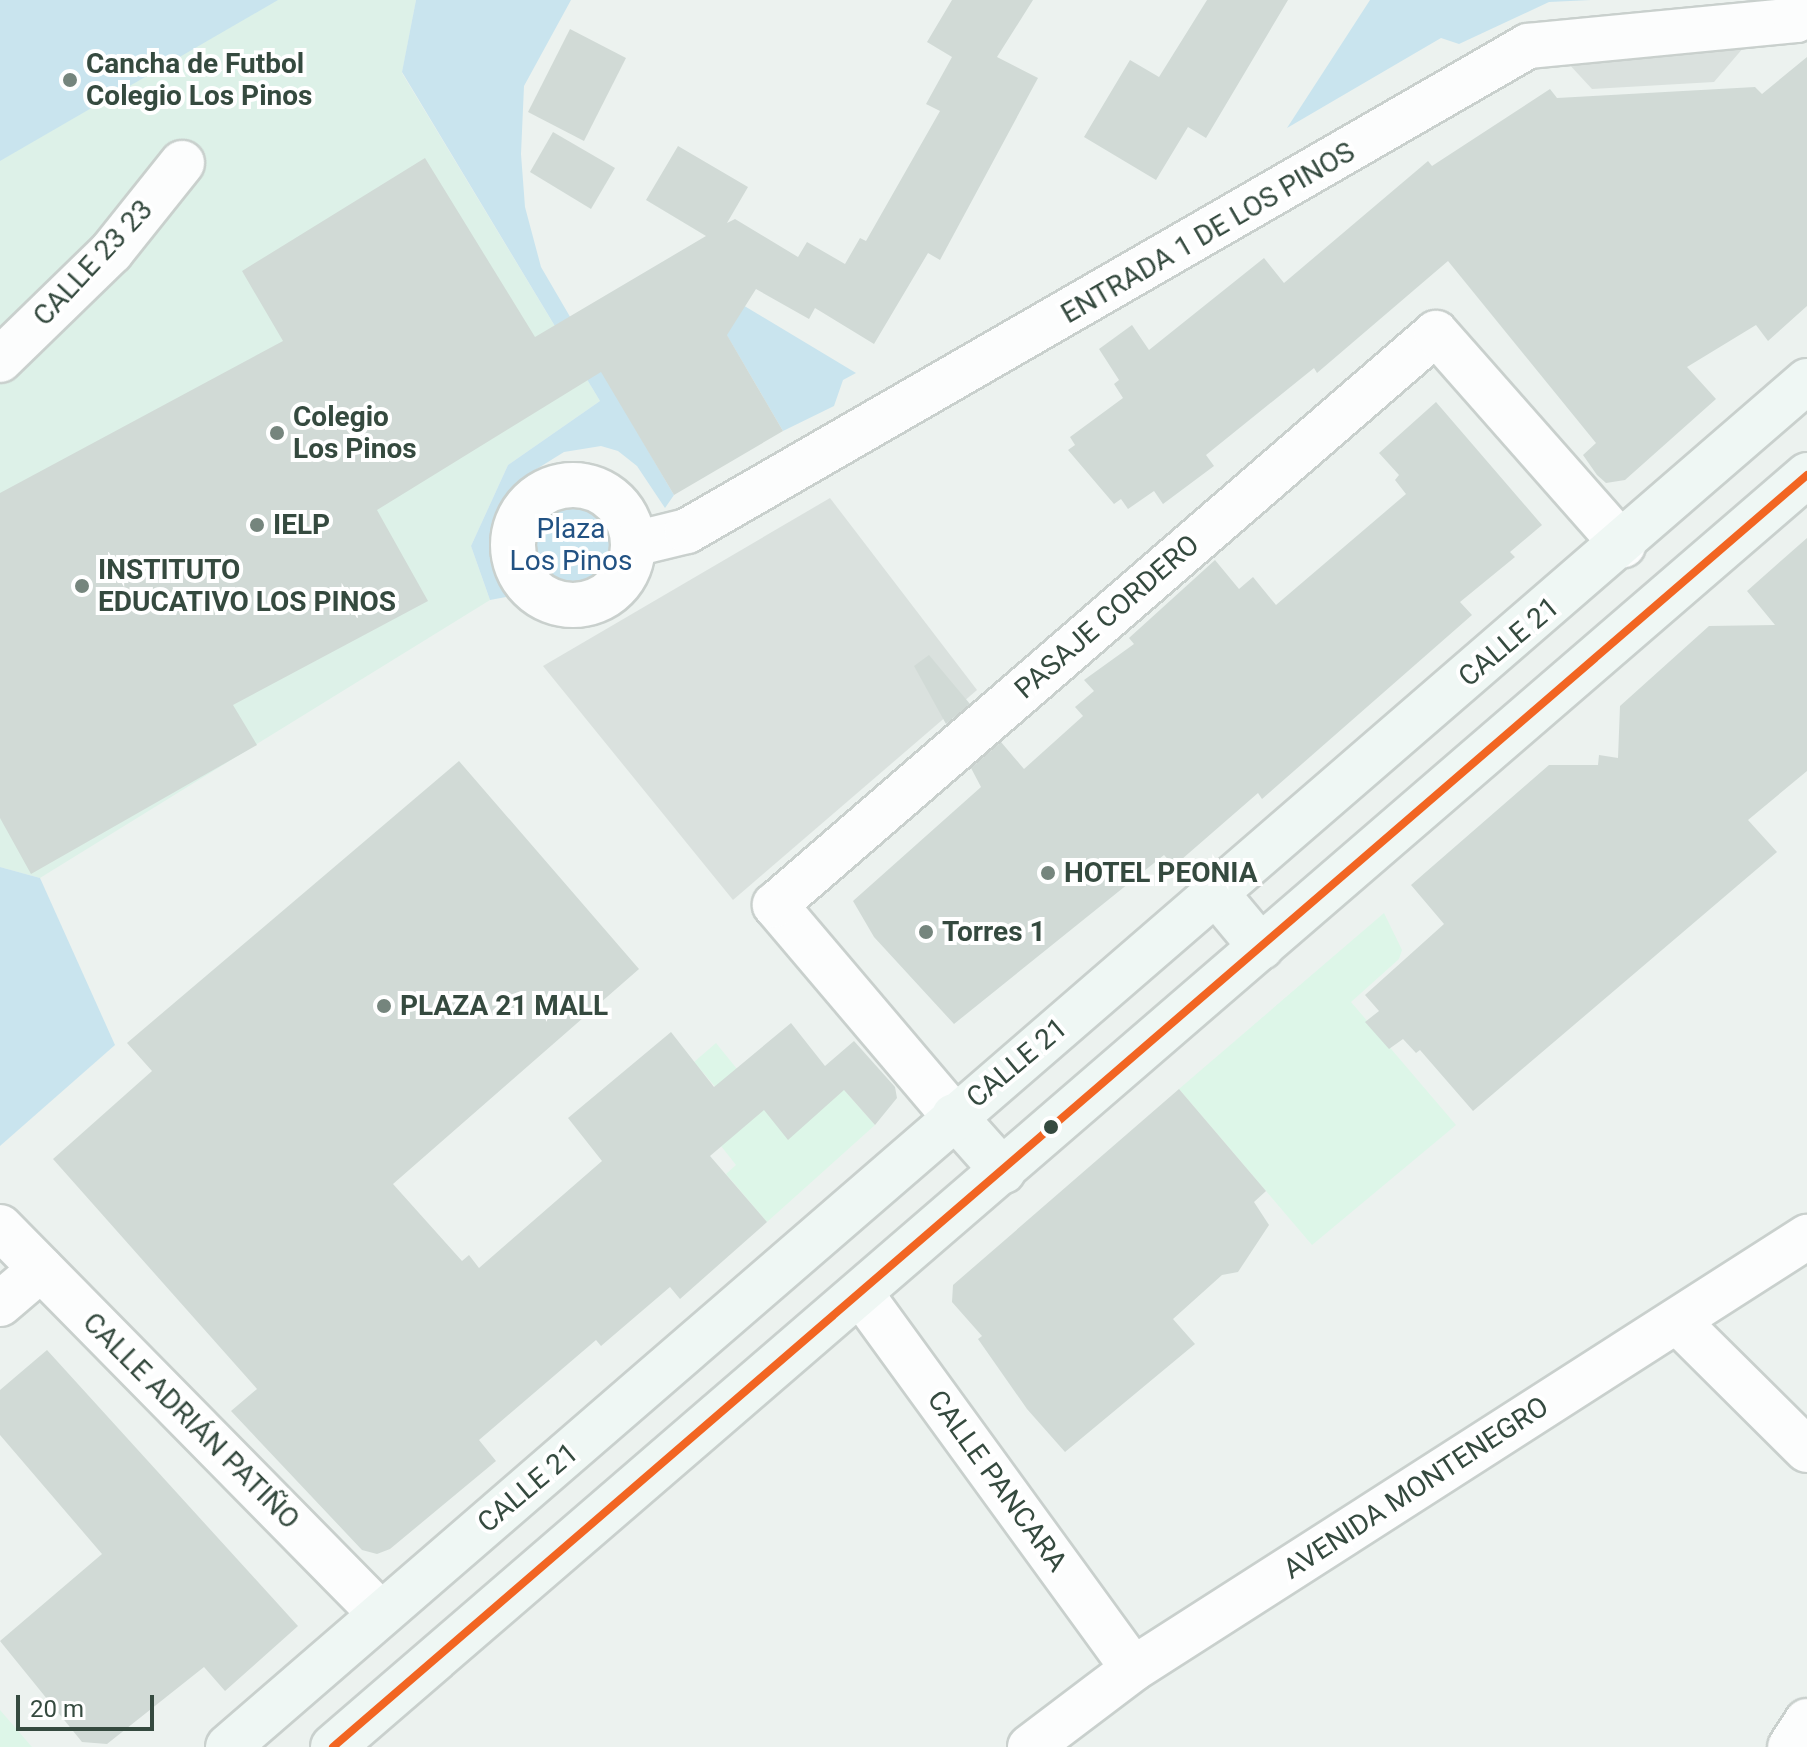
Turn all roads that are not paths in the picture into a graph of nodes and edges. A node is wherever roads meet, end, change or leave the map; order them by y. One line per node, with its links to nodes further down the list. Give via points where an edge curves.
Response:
1 (1807, 10): 6 (street, ENTRADA 1 DE LOS PINOS, via 1796,20 1528,46 687,531)
2 (182, 163): 3 (street, CALLE 23 23, via 111,252)
3 (0, 360)
4 (1807, 381): 7 (main road, CALLE 21)
5 (1807, 475): 8 (main road)
6 (634, 544)
7 (1623, 545): 8 (main road); 9 (main road, CALLE 21); 13 (street, PASAJE CORDERO, via 1436,333 775,905)
8 (1666, 596): 10 (main road)
9 (1488, 660): 10 (main road); 11 (main road, CALLE 21)
10 (1532, 712): 12 (main road)
11 (1215, 892): 12 (main road); 13 (main road, CALLE 21)
12 (1261, 947): 14 (main road)
13 (954, 1116): 14 (main road); 17 (main road, CALLE 21)
14 (1003, 1171): 19 (main road)
15 (0, 1227): 18 (street, CALLE ADRIÁN PATIÑO)
16 (1807, 1237): 21 (street, AVENIDA MONTENEGRO)
17 (813, 1243): 19 (main road); 23 (main road, CALLE 21)
18 (41, 1269): 20 (street); 23 (street, CALLE ADRIÁN PATIÑO)
19 (861, 1294): 24 (main road); 25 (street, CALLE PANCARA)
20 (0, 1304)
21 (1677, 1321): 22 (street); 25 (street, AVENIDA MONTENEGRO)
22 (1807, 1450)
23 (381, 1614): 24 (main road); 27 (main road, CALLE 21)
24 (426, 1668): 28 (main road)
25 (1133, 1669): 29 (street, AVENIDA MONTENEGRO)
26 (1807, 1721): 30 (street)
27 (228, 1747)
28 (333, 1747)
29 (1030, 1747)
30 (1790, 1747)

